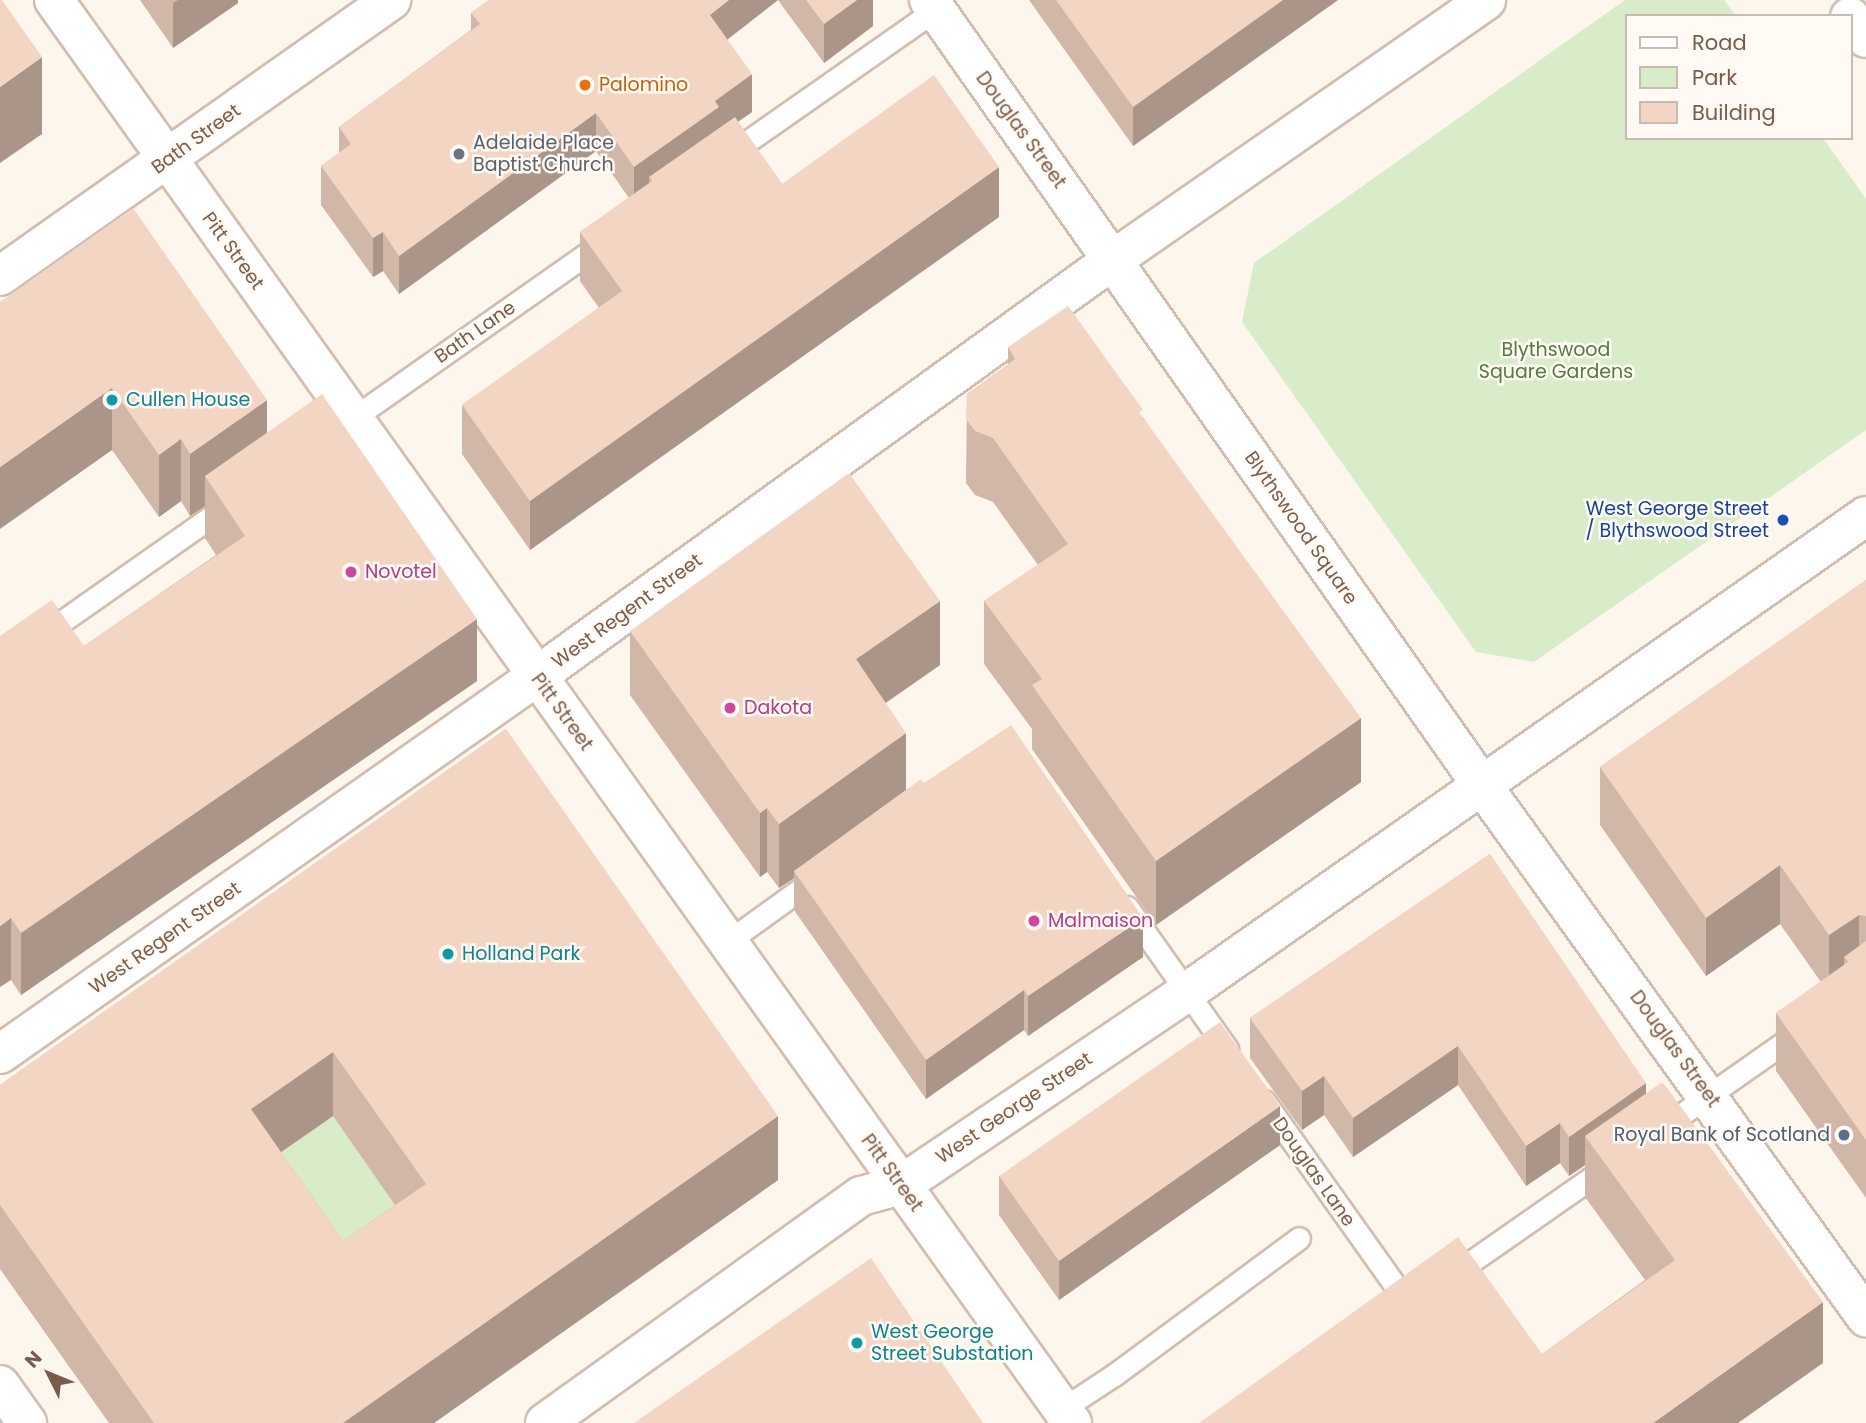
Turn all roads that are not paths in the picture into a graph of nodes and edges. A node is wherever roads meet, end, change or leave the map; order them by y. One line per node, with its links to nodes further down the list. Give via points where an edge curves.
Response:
1 (54, 0): 9 (street, Pitt Street)
2 (391, 0): 9 (street, Bath Street)
3 (1486, 0): 12 (street)
4 (1837, 0): 6 (street)
5 (938, 3): 10 (lane); 12 (street, Douglas Street)
6 (1848, 14)
7 (1852, 20): 8 (street)
8 (1866, 38)
9 (168, 159): 13 (street, Bath Street); 14 (street, Pitt Street)
10 (709, 168)
11 (619, 232): 14 (lane, Bath Lane)
12 (1114, 259): 18 (street, West Regent Street); 19 (street, Blythswood Square)
13 (0, 276)
14 (340, 428): 18 (street, Pitt Street)
15 (249, 491): 17 (lane)
16 (1866, 516): 19 (street)
17 (0, 665)
18 (537, 676): 22 (street, Pitt Street); 25 (street, West Regent Street)
19 (1481, 784): 23 (street, West George Street); 26 (street, Douglas Street)
20 (840, 861): 22 (lane)
21 (1117, 893): 23 (lane, Douglas Lane)
22 (727, 942): 29 (street, Pitt Street)
23 (1186, 992): 29 (street, West George Street); 31 (lane, Douglas Lane)
24 (1821, 1016): 26 (lane)
25 (0, 1054)
26 (1709, 1095): 27 (lane); 32 (street, Douglas Street)
27 (1642, 1142)
28 (1620, 1157): 31 (lane)
29 (901, 1185): 35 (street, Pitt Street); 37 (street, West George Street, via 861,1196)
30 (1299, 1238): 35 (lane)
31 (1409, 1305): 33 (lane)
32 (1866, 1317)
33 (1387, 1321)
34 (0, 1385): 36 (street)
35 (1067, 1416)
36 (27, 1423)
37 (545, 1423)

